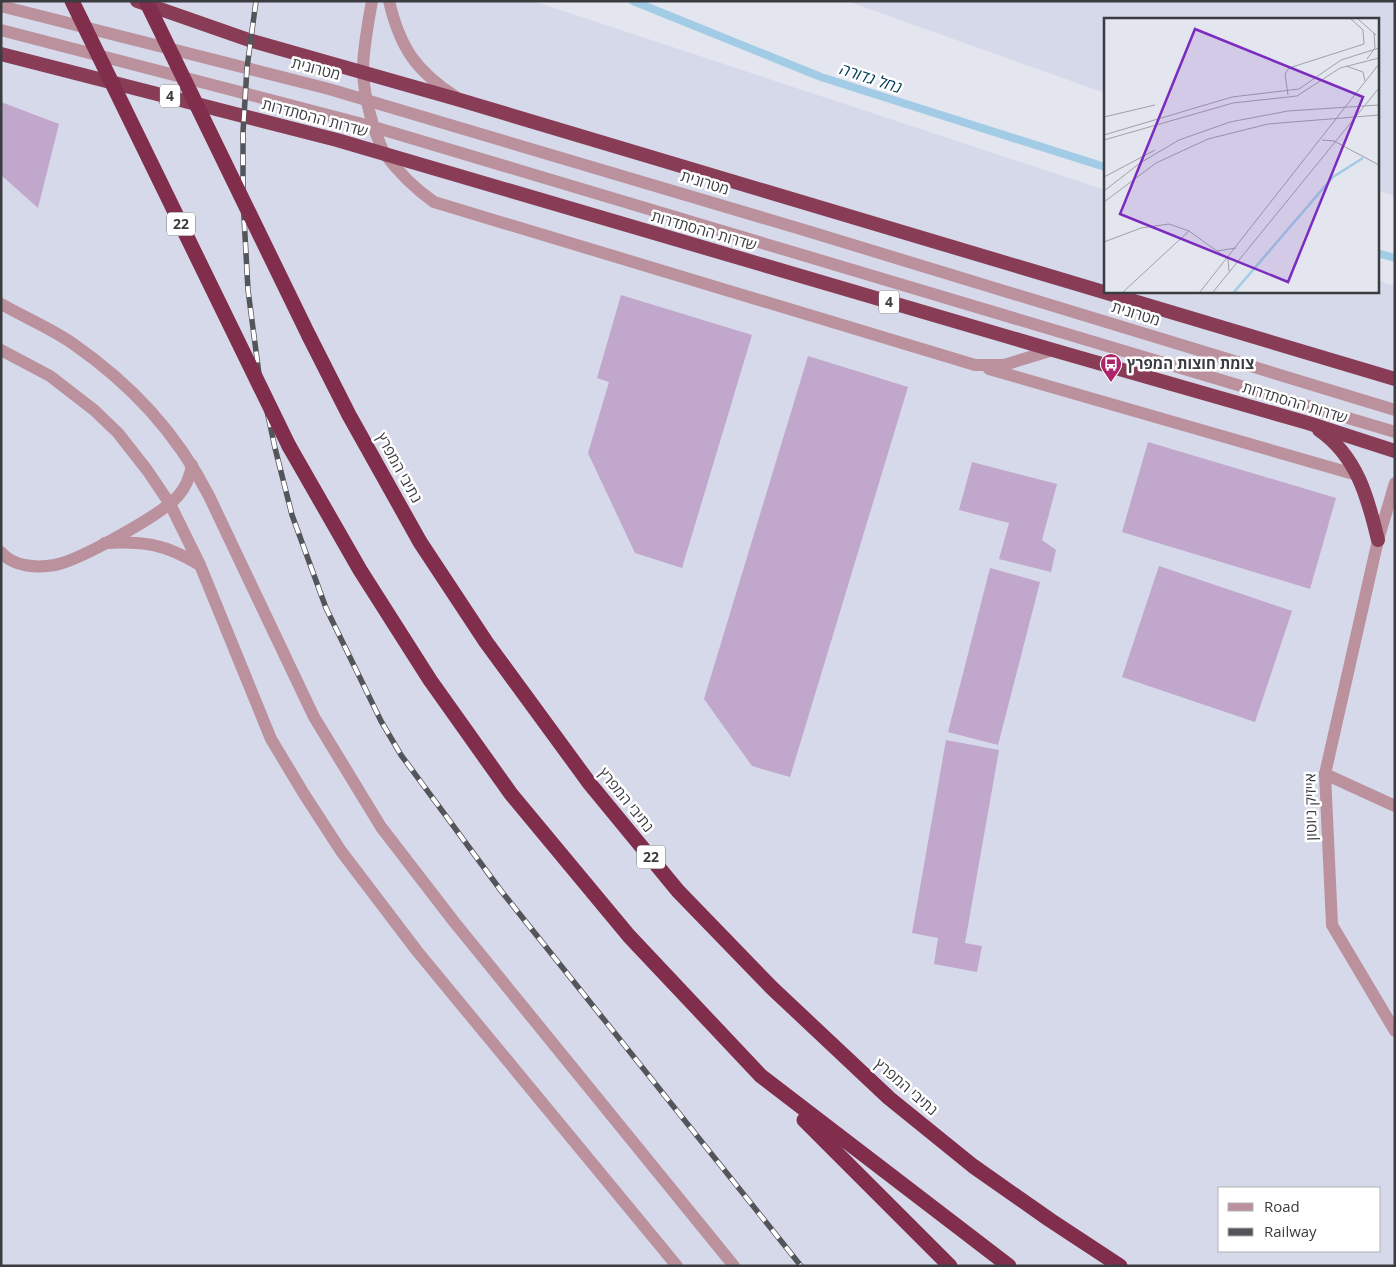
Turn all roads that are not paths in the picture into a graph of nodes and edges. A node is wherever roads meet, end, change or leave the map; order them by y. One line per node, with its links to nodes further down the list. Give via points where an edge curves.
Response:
1 (72, 1): 35 (highway, 22, bridge, via 289,446 360,570 430,680 511,794 629,936)
2 (137, 1): 9 (highway, via 250,40)
3 (146, 1): 40 (highway, נתיבי המפרץ / 22, bridge, via 309,336 420,542 486,642 590,784 678,891 772,988 890,1098 973,1166)
4 (372, 1): 9 (street)
5 (389, 1): 11 (street, via 401,39 412,58 433,80)
6 (1, 6): 10 (street, מטרונית)
7 (1, 30): 12 (street)
8 (1, 54): 13 (highway, שדרות ההסתדרות / 4)
9 (363, 72): 10 (street); 11 (highway)
10 (368, 100): 12 (street); 19 (street, מטרונית)
11 (460, 100): 18 (highway)
12 (374, 127): 13 (street); 21 (street)
13 (384, 154): 16 (highway, שדרות ההסתדרות / 4); 17 (street, via 400,174 434,202)
14 (1, 304): 23 (street, via 71,342 120,380 167,429)
15 (1, 350): 26 (street, via 50,376 94,410 118,433)
16 (1054, 350): 17 (street, via 1004,365); 20 (highway, שדרות ההסתדרות / 4)
17 (975, 365): 24 (street)
18 (1395, 379)
19 (1395, 410)
20 (1308, 422): 22 (highway, שדרות ההסתדרות / 4); 24 (highway, via 1343,451)
21 (1395, 432)
22 (1395, 451)
23 (192, 465): 26 (street, via 187,483); 37 (street, via 314,717 381,827 454,924)
24 (1357, 475): 28 (highway, via 1371,510)
25 (1395, 483): 28 (street, אייזיק ניוטון)
26 (170, 504): 29 (street); 31 (street)
27 (1395, 513): 28 (street, אייזיק ניוטון)
28 (1378, 540): 32 (street, אייזיק ניוטון)
29 (106, 542): 30 (street, via 56,565 20,564); 31 (street, via 156,544)
30 (1, 552)
31 (200, 565): 36 (street, via 271,739 342,851 417,951)
32 (1325, 774): 33 (street); 34 (street, אייזיק ניוטון, via 1332,925)
33 (1395, 806)
34 (1395, 1031)
35 (761, 1076): 38 (highway); 39 (highway, 22)
36 (677, 1266)
37 (734, 1266)
38 (950, 1266)
39 (1009, 1266)
40 (1120, 1266)

